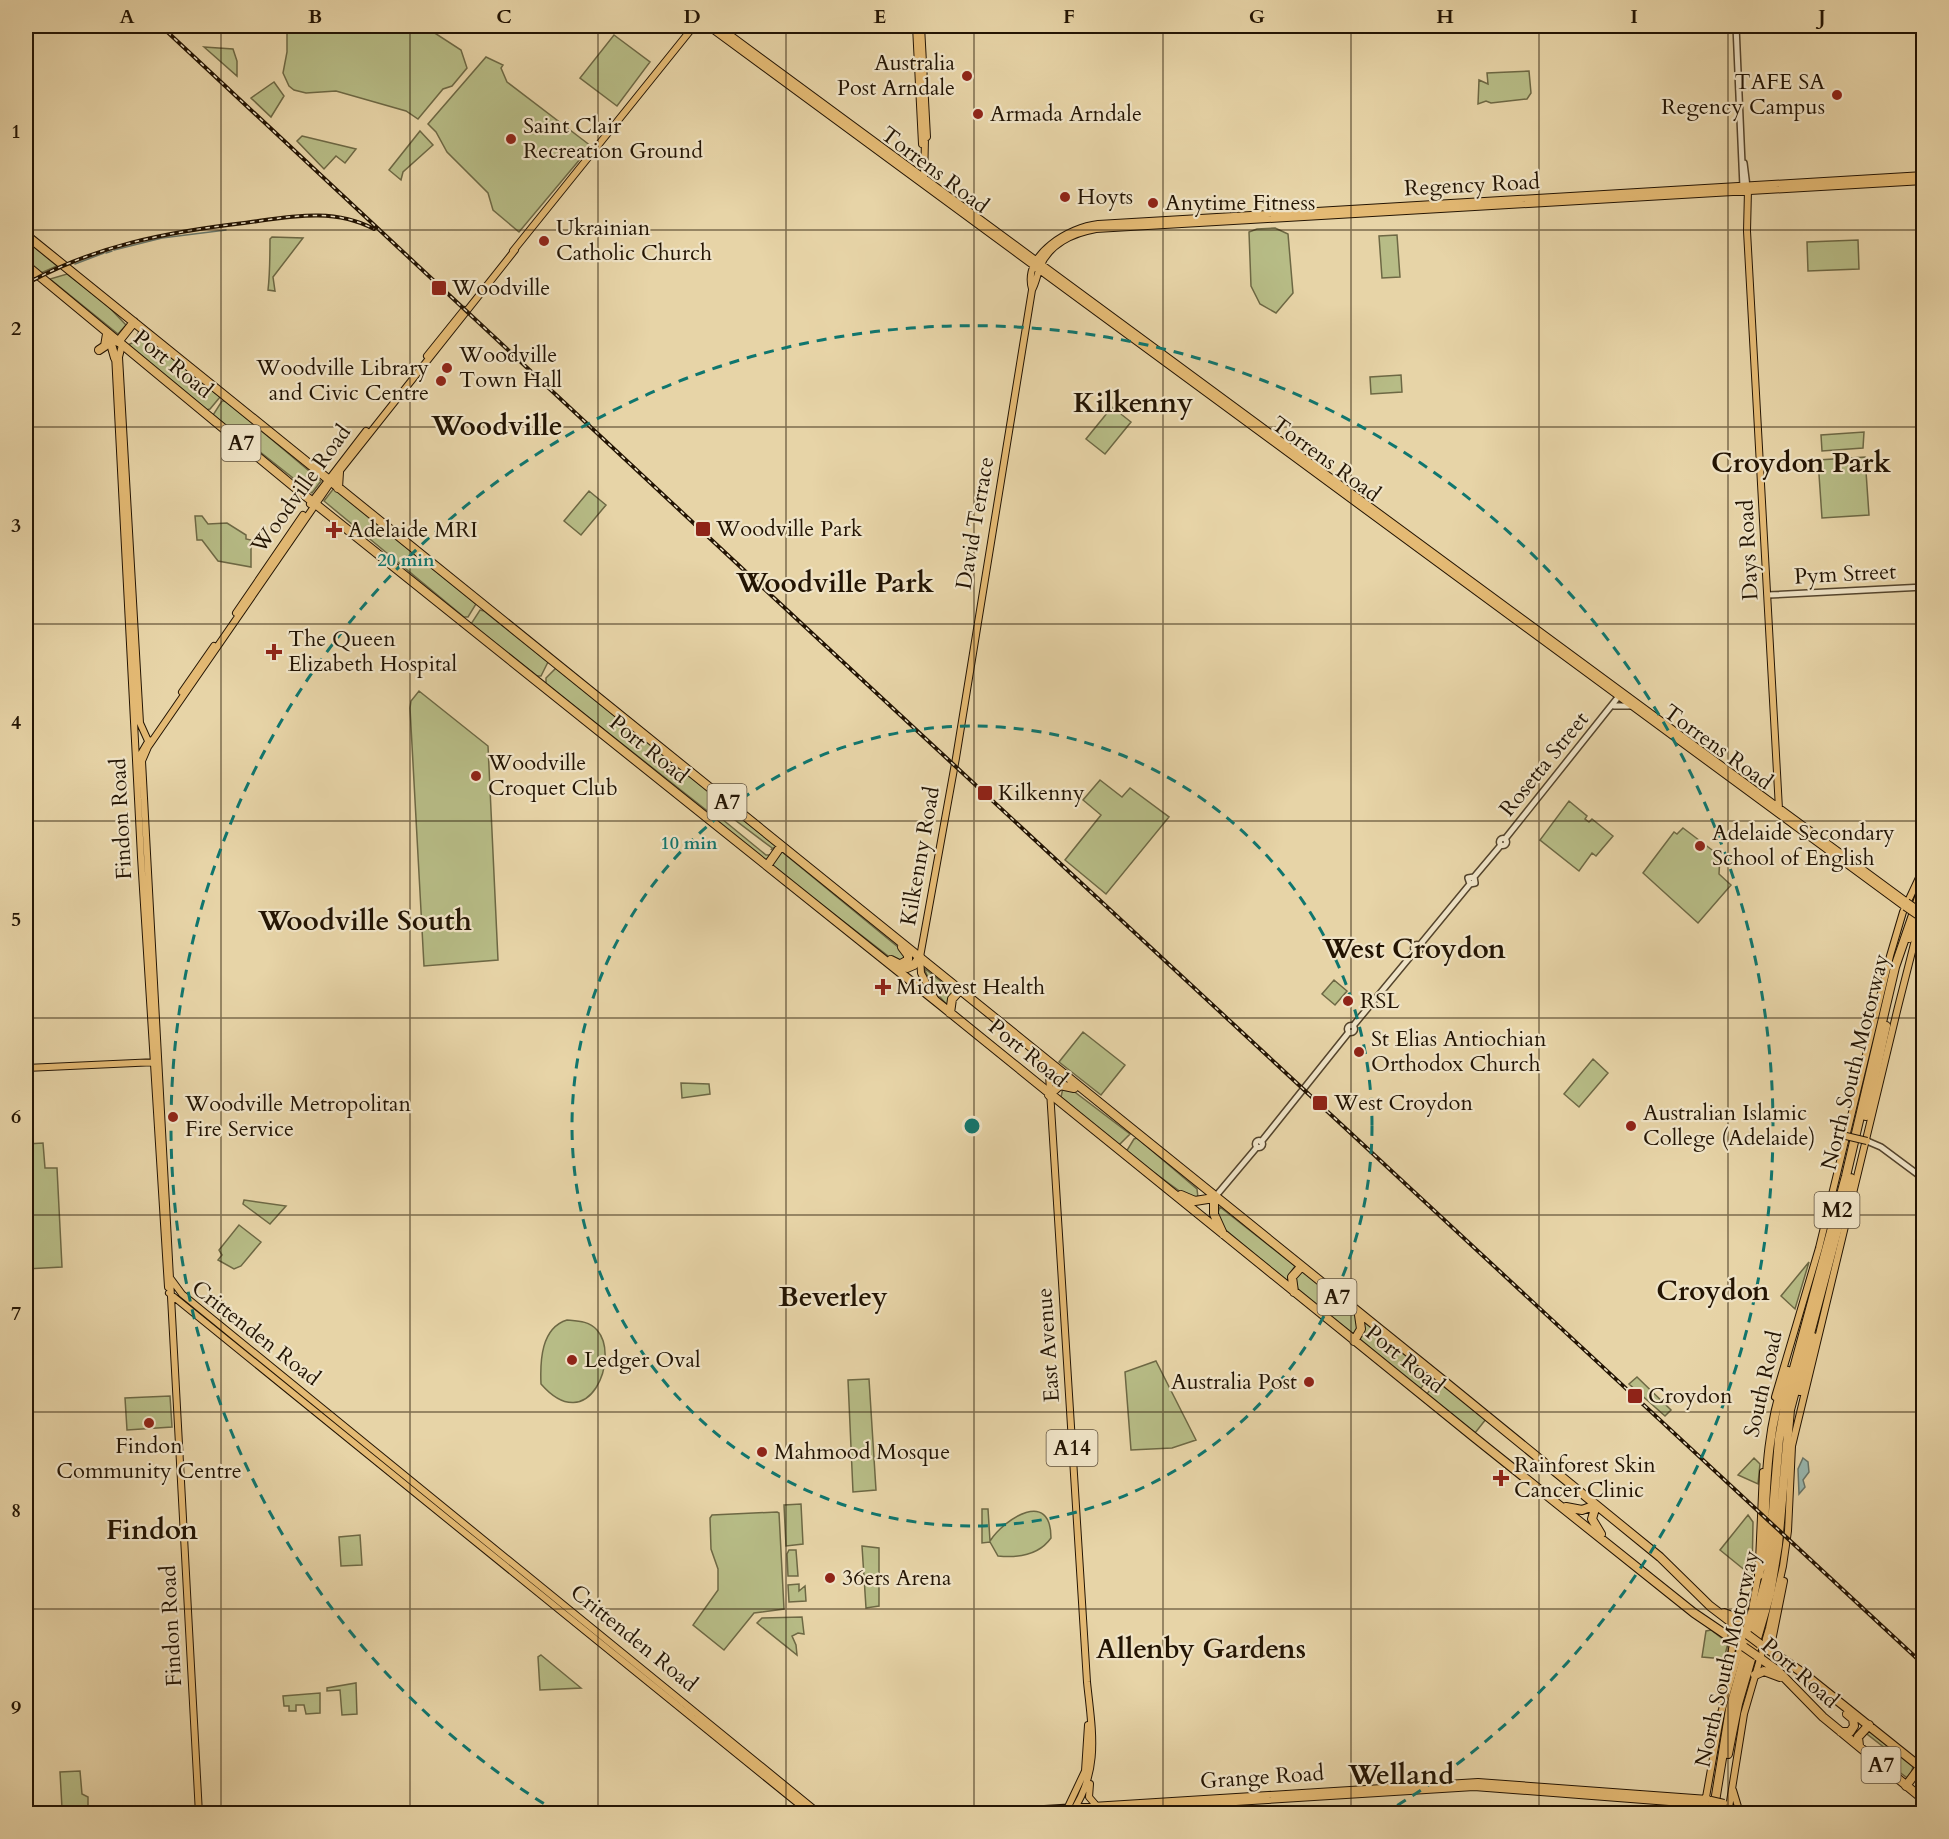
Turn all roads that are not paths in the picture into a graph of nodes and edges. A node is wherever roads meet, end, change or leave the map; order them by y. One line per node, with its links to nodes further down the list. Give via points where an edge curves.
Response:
1 (695, 26): 39 (main road, Woodville Road)
2 (708, 26): 13 (main road, Torrens Road)
3 (718, 26): 11 (main road, Torrens Road)
4 (916, 26): 8 (main road)
5 (921, 26): 7 (main road)
6 (1736, 26): 16 (street, Days Road)
7 (926, 111): 8 (main road); 9 (main road)
8 (920, 119): 10 (main road)
9 (927, 137): 13 (main road); 15 (main road, via 929,171)
10 (923, 163): 11 (main road, via 920,169); 13 (main road)
11 (910, 169): 13 (main road, Torrens Road)
12 (1923, 175): 16 (main road, Regency Road)
13 (923, 181): 15 (main road, Torrens Road); 23 (main road, Torrens Road)
14 (1923, 182): 17 (main road, Regency Road)
15 (937, 188): 21 (main road, Torrens Road)
16 (1745, 189): 17 (main road, Regency Road); 18 (main road, Days Road); 19 (main road, Days Road); 22 (main road, Regency Road, via 1098,224 1064,234)
17 (1759, 191): 18 (main road)
18 (1748, 202): 19 (main road, Days Road)
19 (1746, 213): 44 (main road, Days Road)
20 (26, 235): 32 (highway, Port Road / A7)
21 (1021, 249): 22 (main road); 25 (main road, Torrens Road)
22 (1046, 254): 25 (main road, Regency Road); 27 (main road)
23 (1027, 261): 25 (main road, Torrens Road); 28 (main road)
24 (26, 265): 30 (highway, Port Road / A7)
25 (1038, 265): 27 (main road, Torrens Road); 28 (main road, David Terrace); 29 (main road, David Terrace); 31 (main road, Torrens Road)
26 (26, 271): 30 (highway, via 71,307)
27 (1051, 271): 31 (main road, Torrens Road)
28 (1032, 277): 29 (main road, David Terrace)
29 (1032, 290): 53 (main road, David Terrace)
30 (75, 306): 33 (highway, Port Road / A7)
31 (1117, 323): 45 (main road, Torrens Road); 47 (main road, Torrens Road)
32 (136, 324): 34 (highway); 38 (highway, Port Road / A7)
33 (106, 331): 34 (highway, Port Road / A7); 35 (highway, via 107,341); 37 (highway)
34 (120, 344): 36 (highway, Port Road / A7); 37 (main road, Findon Road)
35 (99, 350): 37 (main road, via 110,351)
36 (132, 354): 37 (main road); 40 (highway, Port Road / A7)
37 (117, 358): 50 (main road, Findon Road)
38 (299, 456): 39 (highway); 39 (highway, Port Road / A7)
39 (331, 480): 40 (main road, Woodville Road); 56 (highway, Port Road / A7)
40 (314, 502): 41 (main road, Woodville Road); 42 (highway, Port Road / A7); 51 (main road, Woodville Road)
41 (309, 513): 42 (main road, via 316,510); 52 (main road, Woodville Road)
42 (331, 516): 57 (highway, Port Road / A7)
43 (1923, 587): 44 (street, Pym Street)
44 (1768, 595): 55 (main road, Days Road)
45 (1611, 690): 47 (main road, Torrens Road); 48 (street)
46 (1639, 692): 49 (main road)
47 (1624, 696): 48 (street, Rosetta Street); 49 (main road, Torrens Road)
48 (1613, 704): 49 (street); 93 (street, Rosetta Street, via 1505,839 1506,844 1474,877 1468,878 1470,884 1261,1142 1262,1147 1257,1147)
49 (1636, 705): 55 (main road, Torrens Road)
50 (138, 730): 51 (main road); 52 (main road, Findon Road); 54 (main road, Findon Road)
51 (152, 735): 52 (main road, Woodville Road)
52 (148, 745): 54 (main road, Woodville Road); 65 (main road, Findon Road, via 142,761)
53 (955, 762): 71 (main road, Kilkenny Road)
54 (137, 763): 67 (main road, Findon Road)
55 (1778, 810): 60 (main road, Torrens Road); 63 (main road, Torrens Road)
56 (781, 846): 57 (highway); 69 (highway, Port Road / A7)
57 (767, 866): 70 (highway, Port Road / A7)
58 (1923, 867): 61 (main road, South Road)
59 (1923, 883): 107 (highway, North South Motorway / M2, via 1895,967 1846,1176)
60 (1891, 891): 61 (main road); 63 (main road, Torrens Road)
61 (1912, 891): 63 (main road, South Road)
62 (1923, 899): 105 (highway, North South Motorway / M2, via 1896,982)
63 (1904, 904): 64 (main road, Torrens Road, bridge); 66 (main road, Torrens Road, bridge); 86 (main road, South Road)
64 (1923, 914)
65 (151, 916): 67 (main road); 78 (main road, Findon Road)
66 (1923, 920): 68 (main road, South Road)
67 (145, 924): 76 (main road, Findon Road)
68 (1921, 929): 87 (main road, South Road, via 1898,1007)
69 (899, 941): 71 (highway, Port Road / A7); 72 (highway, via 908,955 905,963)
70 (880, 957): 72 (highway); 74 (highway, Port Road / A7)
71 (920, 957): 72 (highway, via 910,967); 73 (highway, Port Road / A7); 74 (main road, via 921,973)
72 (899, 965)
73 (960, 990): 75 (highway, via 952,999); 77 (highway, Port Road / A7)
74 (936, 1002): 75 (highway, Port Road / A7)
75 (950, 1013): 84 (highway, Port Road / A7)
76 (153, 1048): 78 (main road, Findon Road); 79 (main road, via 151,1056)
77 (1040, 1057): 83 (highway, Port Road / A7); 84 (main road, A14, via 1047,1069)
78 (157, 1060): 79 (main road); 81 (main road, Findon Road); 96 (main road, Findon Road)
79 (143, 1061): 80 (main road); 81 (main road)
80 (26, 1068)
81 (155, 1072): 96 (main road, Findon Road)
82 (1060, 1085): 83 (highway); 84 (highway); 85 (highway)
83 (1080, 1089): 91 (highway, Port Road / A7)
84 (1049, 1095): 85 (highway, Port Road / A7); 126 (main road, East Avenue / A14)
85 (1060, 1103): 92 (highway, Port Road / A7)
86 (1846, 1136): 87 (main road, bridge); 114 (main road, South Road, via 1819,1248 1771,1414 1760,1500)
87 (1867, 1141): 88 (street); 89 (main road, South Road)
88 (1881, 1147): 89 (street); 90 (street)
89 (1864, 1151): 108 (main road, South Road)
90 (1923, 1179)
91 (1197, 1183): 93 (highway, Port Road / A7); 94 (highway, via 1202,1197)
92 (1170, 1192): 94 (highway); 95 (highway, Port Road / A7)
93 (1214, 1198): 94 (highway); 95 (highway, via 1214,1214); 97 (highway, Port Road / A7)
94 (1195, 1202)
95 (1223, 1236): 99 (highway, Port Road / A7)
96 (167, 1255): 98 (main road, Findon Road); 100 (main road, Findon Road)
97 (1301, 1267): 99 (highway, via 1292,1277); 104 (highway, Port Road / A7)
98 (171, 1279): 100 (main road, Findon Road); 101 (main road)
99 (1294, 1292): 106 (highway, Port Road / A7)
100 (169, 1293): 101 (main road, Crittenden Road); 102 (main road, Crittenden Road); 103 (main road, Findon Road)
101 (182, 1294): 145 (main road, Crittenden Road)
102 (181, 1302): 103 (main road); 144 (main road, Crittenden Road)
103 (170, 1308): 143 (main road, Findon Road)
104 (1359, 1315): 106 (highway, via 1361,1329); 110 (highway, Port Road / A7)
105 (1816, 1316): 108 (highway); 141 (highway, North South Motorway / M2, via 1790,1410 1770,1594 1731,1737)
106 (1354, 1341): 109 (highway, Port Road / A7)
107 (1800, 1341): 114 (highway, via 1776,1412); 139 (highway, North South Motorway / M2, via 1779,1439 1768,1572 1730,1709)
108 (1792, 1446): 113 (main road, South Road)
109 (1557, 1503): 110 (highway, via 1579,1510); 112 (highway, Port Road / A7)
110 (1596, 1505): 111 (highway, Port Road / A7); 112 (highway, via 1592,1517)
111 (1611, 1518): 112 (highway, via 1600,1520); 115 (highway, Port Road / A7, via 1665,1561)
112 (1600, 1534): 118 (highway, Port Road / A7)
113 (1784, 1566): 119 (main road, South Road); 121 (main road, via 1771,1646)
114 (1759, 1575): 116 (main road, South Road)
115 (1710, 1606): 116 (highway, via 1740,1620); 117 (highway, Port Road / A7)
116 (1750, 1618): 117 (main road, South Road)
117 (1746, 1634): 119 (highway, Port Road / A7, bridge); 120 (main road, South Road)
118 (1730, 1638): 120 (highway, Port Road / A7); 127 (main road, via 1733,1644)
119 (1762, 1645): 121 (highway, Port Road / A7); 122 (main road, South Road)
120 (1743, 1646): 122 (highway, Port Road / A7, bridge); 127 (main road, South Road)
121 (1777, 1655): 125 (highway, Port Road / A7)
122 (1758, 1657): 123 (main road, South Road); 124 (highway, Port Road / A7)
123 (1755, 1675): 124 (highway, via 1764,1671); 133 (main road, South Road)
124 (1786, 1679): 129 (highway, Port Road / A7)
125 (1824, 1690): 128 (highway, Port Road / A7); 129 (highway, via 1853,1720 1851,1731)
126 (1089, 1701): 132 (main road, East Avenue / A14); 140 (main road, East Avenue / A14, via 1085,1771)
127 (1721, 1713): 135 (main road, South Road)
128 (1869, 1725): 130 (highway, via 1858,1737); 131 (highway, Port Road / A7)
129 (1841, 1732): 130 (highway, Port Road / A7)
130 (1858, 1746): 134 (highway, Port Road / A7)
131 (1922, 1768): 134 (highway)
132 (1090, 1777): 138 (main road, via 1089,1798); 140 (main road, East Avenue / A14)
133 (1732, 1783): 141 (main road, South Road); 141 (main road, via 1735,1804)
134 (1906, 1786): 137 (highway, Port Road / A7)
135 (1707, 1790): 136 (main road); 139 (main road, South Road)
136 (1691, 1800): 138 (main road, Grange Road, via 1490,1782); 139 (main road, Grange Road); 140 (main road, Grange Road, via 1474,1787); 148 (main road)
137 (1923, 1800)
138 (1098, 1804): 140 (main road, Grange Road)
139 (1709, 1804): 141 (main road, Grange Road, bridge); 148 (main road, South Road)
140 (1070, 1810): 142 (main road, Grange Road); 146 (main road, Grange Road)
141 (1728, 1810): 149 (main road, Grange Road)
142 (1050, 1813): 147 (main road, Grange Road)
143 (199, 1814)
144 (812, 1814)
145 (820, 1814)
146 (964, 1814)
147 (1044, 1814)
148 (1701, 1814)
149 (1746, 1814)

